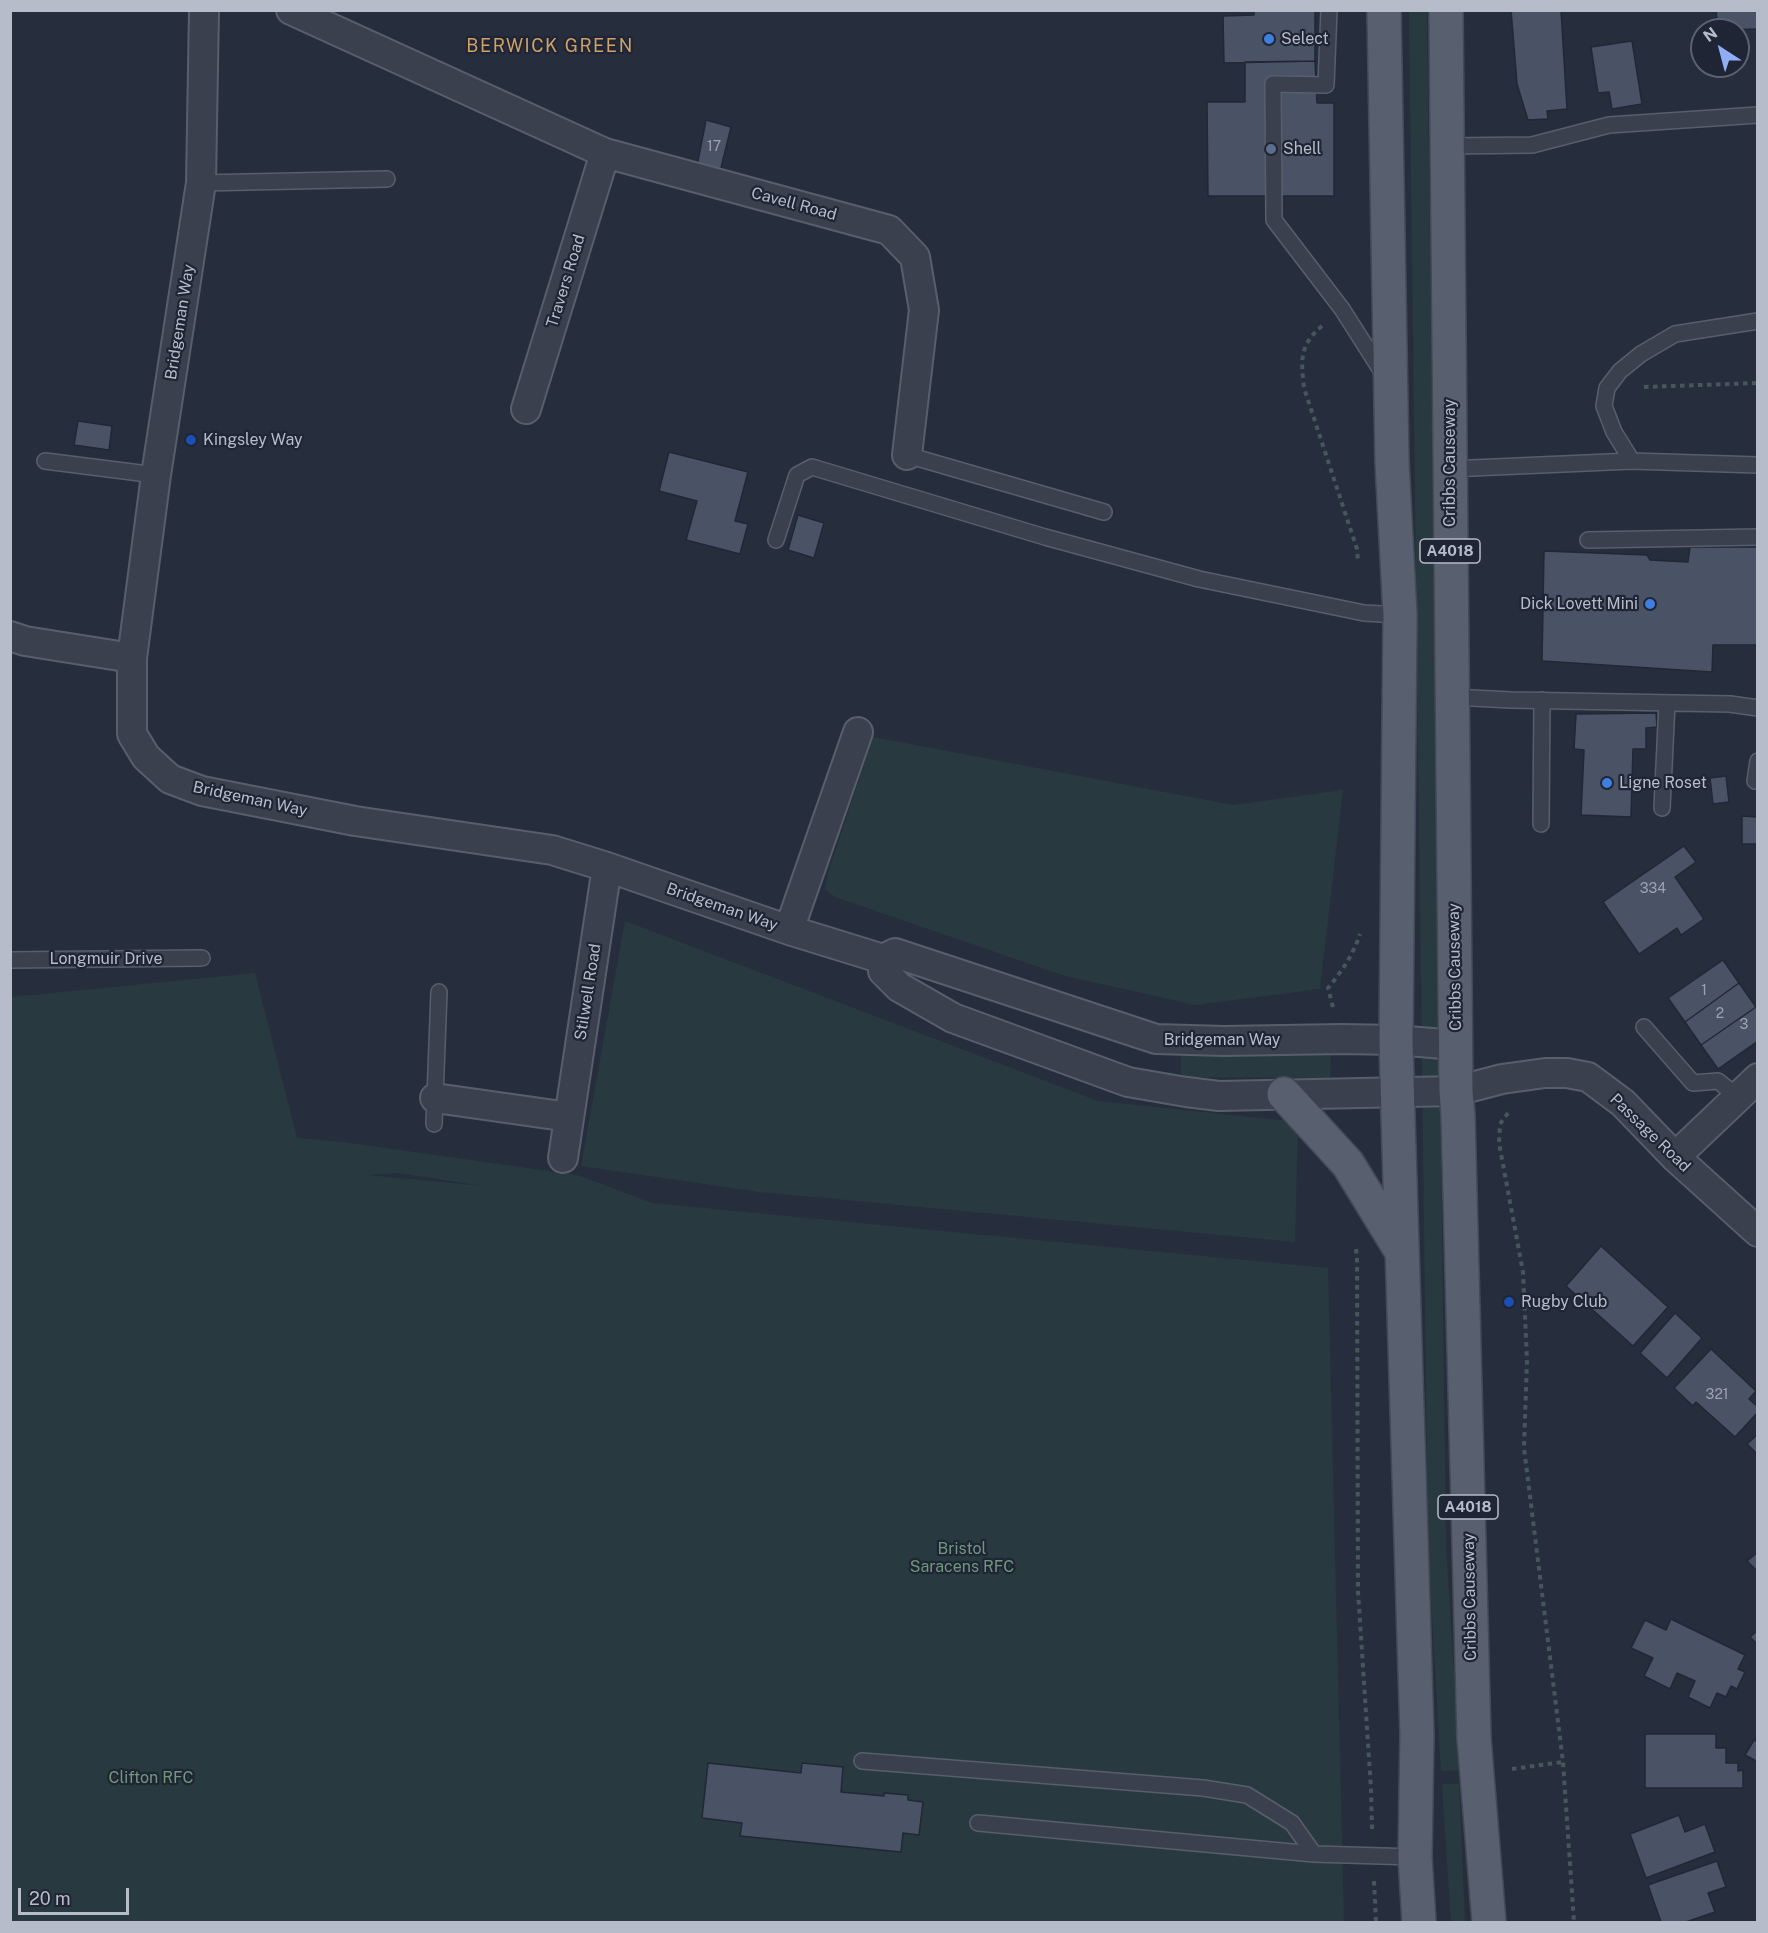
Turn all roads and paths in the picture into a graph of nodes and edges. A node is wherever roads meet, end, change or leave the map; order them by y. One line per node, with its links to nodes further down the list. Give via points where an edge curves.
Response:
1 (204, 10): 11 (street, Bridgeman Way)
2 (291, 10): 6 (street, Cavell Road)
3 (1329, 10): 12 (lane, via 1326,85 1273,84 1274,220)
4 (1384, 10): 15 (main road, A4018)
5 (1446, 10): 8 (main road, Cribbs Causeway / A4018)
6 (329, 18): 9 (street, Cavell Road)
7 (1758, 115): 8 (lane, via 1609,125 1532,145)
8 (1448, 146): 22 (main road, Cribbs Causeway / A4018)
9 (605, 153): 17 (street, Travers Road); 18 (street, Cavell Road, via 889,230 915,257 924,309)
10 (387, 179): 11 (lane)
11 (201, 183): 23 (street, Bridgeman Way)
12 (1342, 309): 15 (lane); 28 (path, via 1311,336 1301,360 1304,388 1357,549)
13 (1758, 321): 16 (lane, via 1675,334 1641,354)
14 (1758, 383): 16 (path)
15 (1390, 385): 29 (main road, A4018)
16 (1607, 388): 20 (lane, via 1604,406)
17 (526, 409)
18 (907, 455): 24 (lane, Cavell Road)
19 (45, 461): 23 (lane)
20 (1632, 462): 21 (lane); 22 (lane)
21 (1758, 465)
22 (1449, 469): 32 (main road, Cribbs Causeway / A4018)
23 (156, 475): 31 (street, Bridgeman Way)
24 (1104, 512)
25 (1758, 537): 27 (lane)
26 (776, 540): 28 (lane, via 796,475 813,467 1199,579)
27 (1588, 540)
28 (1364, 613): 29 (lane)
29 (1400, 615): 50 (main road, A4018)
30 (20, 645): 31 (street)
31 (132, 658): 41 (street, Bridgeman Way, via 132,734 146,757 170,779 202,791 355,821 552,850)
32 (1452, 697): 33 (lane); 51 (main road, Cribbs Causeway / A4018)
33 (1542, 700): 34 (lane); 40 (lane)
34 (1667, 702): 35 (lane); 39 (lane)
35 (1758, 708)
36 (858, 732): 43 (street)
37 (1758, 761): 38 (lane)
38 (1755, 781)
39 (1662, 808)
40 (1541, 824)
41 (607, 867): 43 (street, Bridgeman Way); 58 (street, Stilwell Road)
42 (1362, 926): 49 (path, via 1348,961 1329,988)
43 (789, 930): 45 (street, Bridgeman Way)
44 (202, 958): 46 (lane, Longmuir Drive)
45 (883, 959): 49 (street, Bridgeman Way, via 895,953 1156,1039); 56 (street, via 883,971 899,987 953,1018 1128,1082 1219,1096)
46 (10, 960)
47 (439, 992): 57 (lane)
48 (1644, 1028): 53 (lane, via 1693,1083 1718,1082)
49 (1342, 1039): 50 (street, Bridgeman Way)
50 (1396, 1040): 51 (street, Bridgeman Way); 55 (main road, A4018)
51 (1455, 1045): 54 (main road, Cribbs Causeway / A4018)
52 (1502, 1079): 54 (street, Passage Road); 59 (street, Passage Road, via 1545,1073 1588,1077 1623,1103); 72 (path, via 1508,1113 1500,1124 1499,1143 1523,1272 1527,1360 1524,1448 1563,1762)
53 (1748, 1088): 59 (street)
54 (1456, 1091): 55 (street, Passage Road); 71 (main road, Cribbs Causeway / A4018, via 1474,1738)
55 (1398, 1092): 56 (street, Passage Road); 63 (main road, A4018)
56 (1284, 1094): 63 (main road, A4018, via 1348,1164)
57 (434, 1111): 58 (street)
58 (569, 1117): 60 (street, Stilwell Road)
59 (1675, 1157): 61 (street, Passage Road)
60 (562, 1158)
61 (1758, 1232)
62 (1355, 1247): 67 (path, via 1358,1591)
63 (1401, 1251): 68 (main road, A4018, via 1417,1735)
64 (862, 1761): 66 (lane, via 1203,1788 1247,1795 1292,1823)
65 (978, 1823): 66 (lane)
66 (1314, 1854): 67 (lane)
67 (1372, 1854): 68 (lane); 69 (path)
68 (1415, 1857): 70 (main road, A4018)
69 (1376, 1923)
70 (1419, 1923)
71 (1489, 1923)
72 (1574, 1923)

